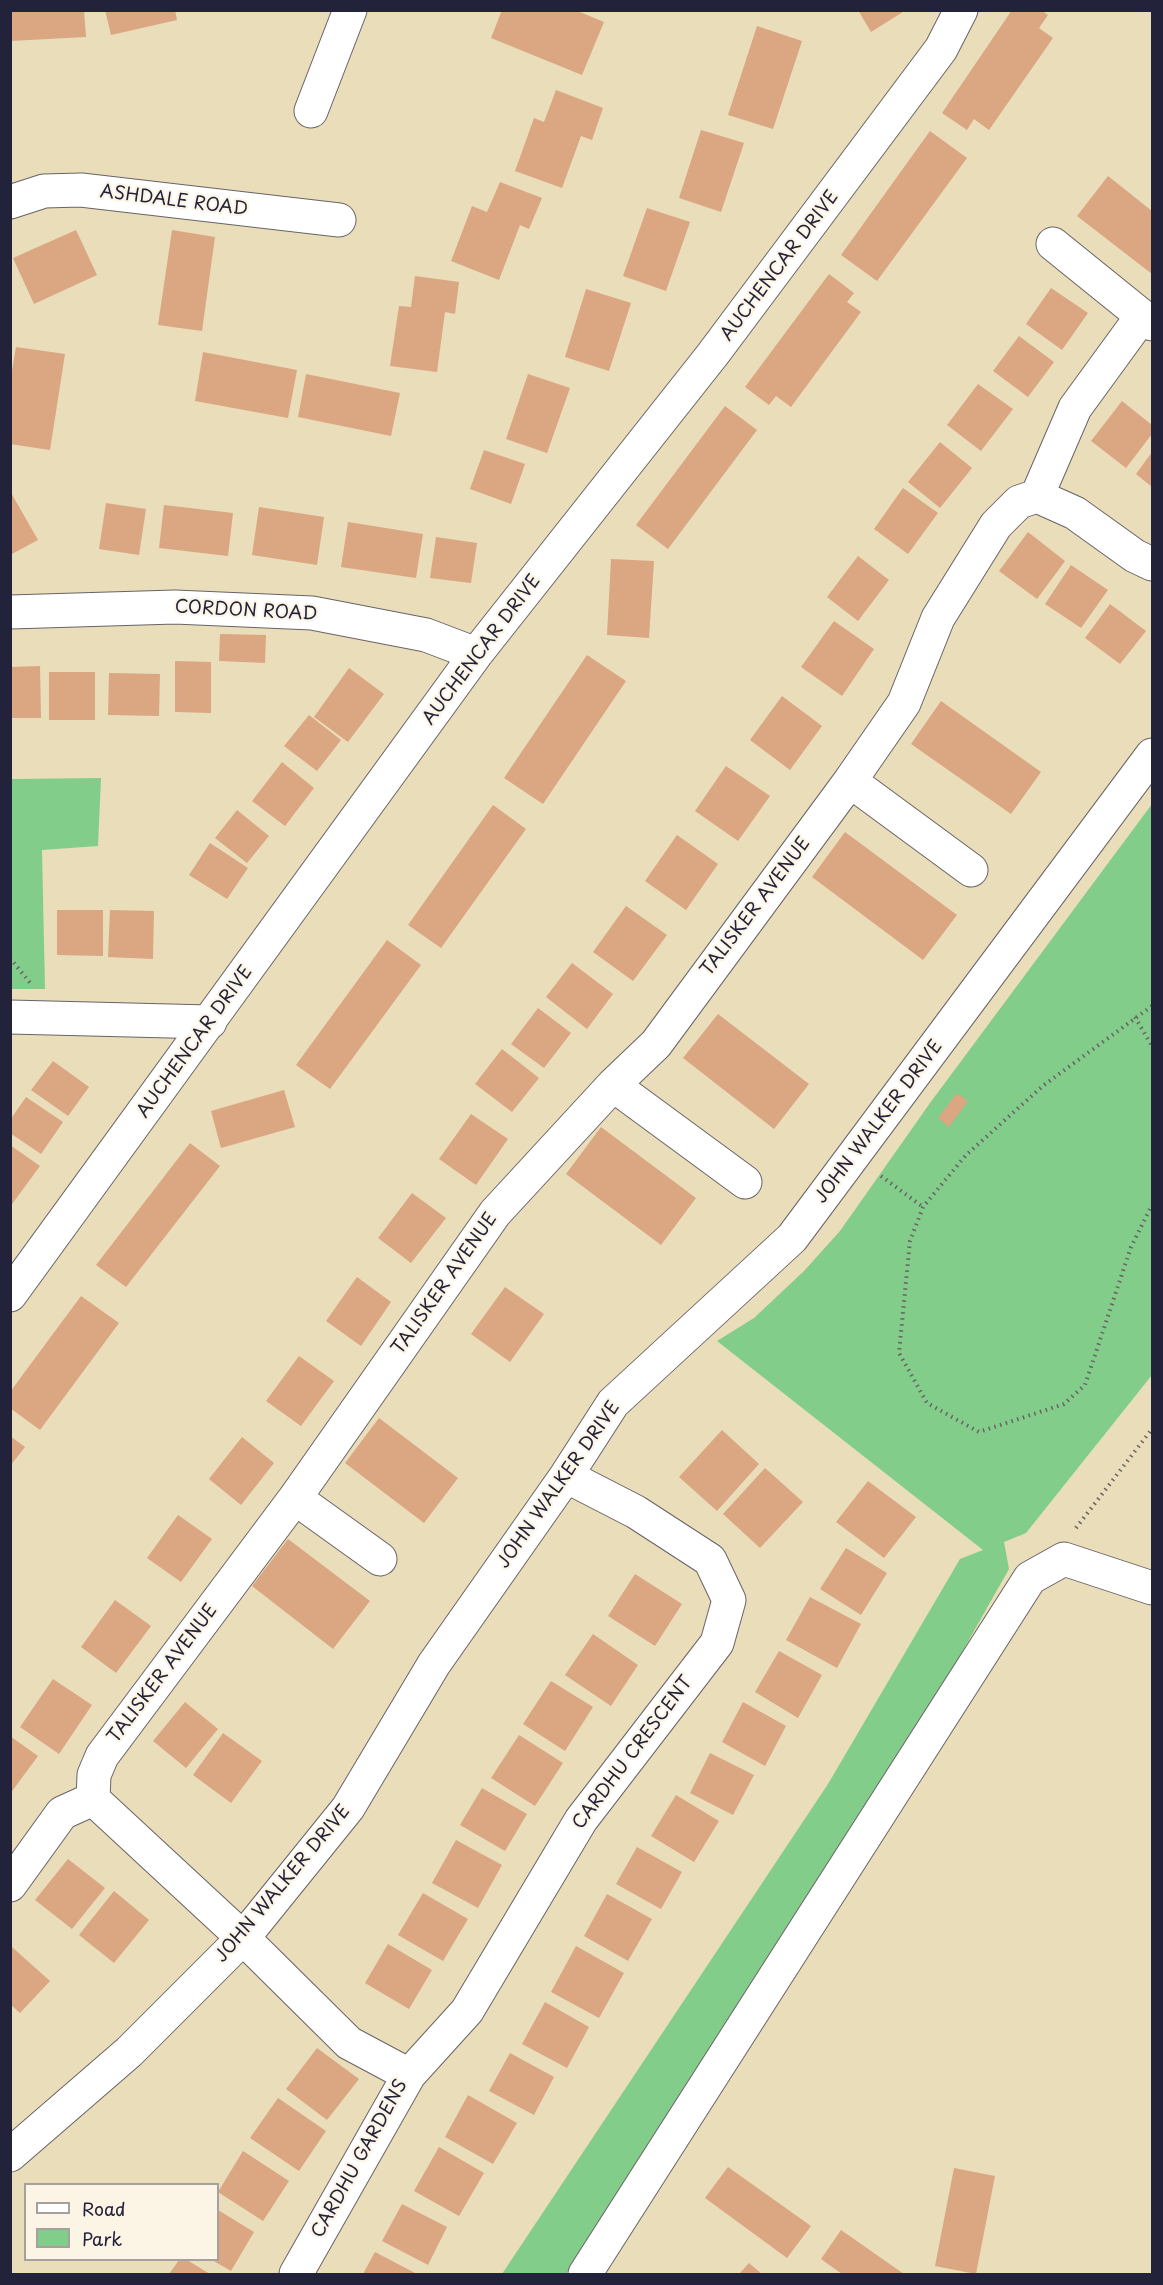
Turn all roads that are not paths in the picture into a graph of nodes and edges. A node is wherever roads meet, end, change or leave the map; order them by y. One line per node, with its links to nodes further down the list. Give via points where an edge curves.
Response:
1 (350, 10): 3 (street)
2 (961, 10): 11 (street, AUCHENCAR DRIVE, via 942,49 721,345)
3 (311, 111)
4 (10, 202): 5 (street, ASHDALE ROAD, via 44,191 81,190)
5 (339, 220)
6 (1053, 244): 7 (street)
7 (1147, 320): 8 (street, via 1075,408)
8 (1037, 496): 9 (street, via 1075,513); 13 (street, TALISKER AVENUE, via 1019,502 996,525 938,618 904,703)
9 (1152, 564)
10 (10, 612): 11 (street, CORDON ROAD, via 175,607 312,613 426,635)
11 (476, 654): 16 (street, AUCHENCAR DRIVE)
12 (1152, 756): 20 (street, JOHN WALKER DRIVE, via 792,1238 614,1403)
13 (850, 781): 14 (street); 17 (street, TALISKER AVENUE, via 656,1044)
14 (971, 870)
15 (10, 1017): 16 (street)
16 (210, 1022): 19 (street, AUCHENCAR DRIVE)
17 (613, 1085): 18 (street); 21 (street, TALISKER AVENUE, via 495,1213)
18 (745, 1182)
19 (10, 1295)
20 (566, 1476): 26 (street, JOHN WALKER DRIVE, via 434,1664 348,1808); 27 (street, CARDHU CRESCENT, via 636,1512 711,1560 729,1600 717,1643 581,1820 467,2011)
21 (295, 1498): 22 (street); 24 (street, TALISKER AVENUE, via 102,1756 94,1775)
22 (380, 1559)
23 (1152, 1588): 30 (street, via 1064,1559 1030,1578)
24 (93, 1799): 25 (street, via 62,1813); 26 (street, CARDHU GARDENS)
25 (10, 1885)
26 (243, 1938): 27 (street, CARDHU GARDENS, via 349,2043); 28 (street, JOHN WALKER DRIVE, via 129,2052)
27 (409, 2075): 29 (street, CARDHU GARDENS)
28 (10, 2155)
29 (296, 2274)
30 (585, 2274)

